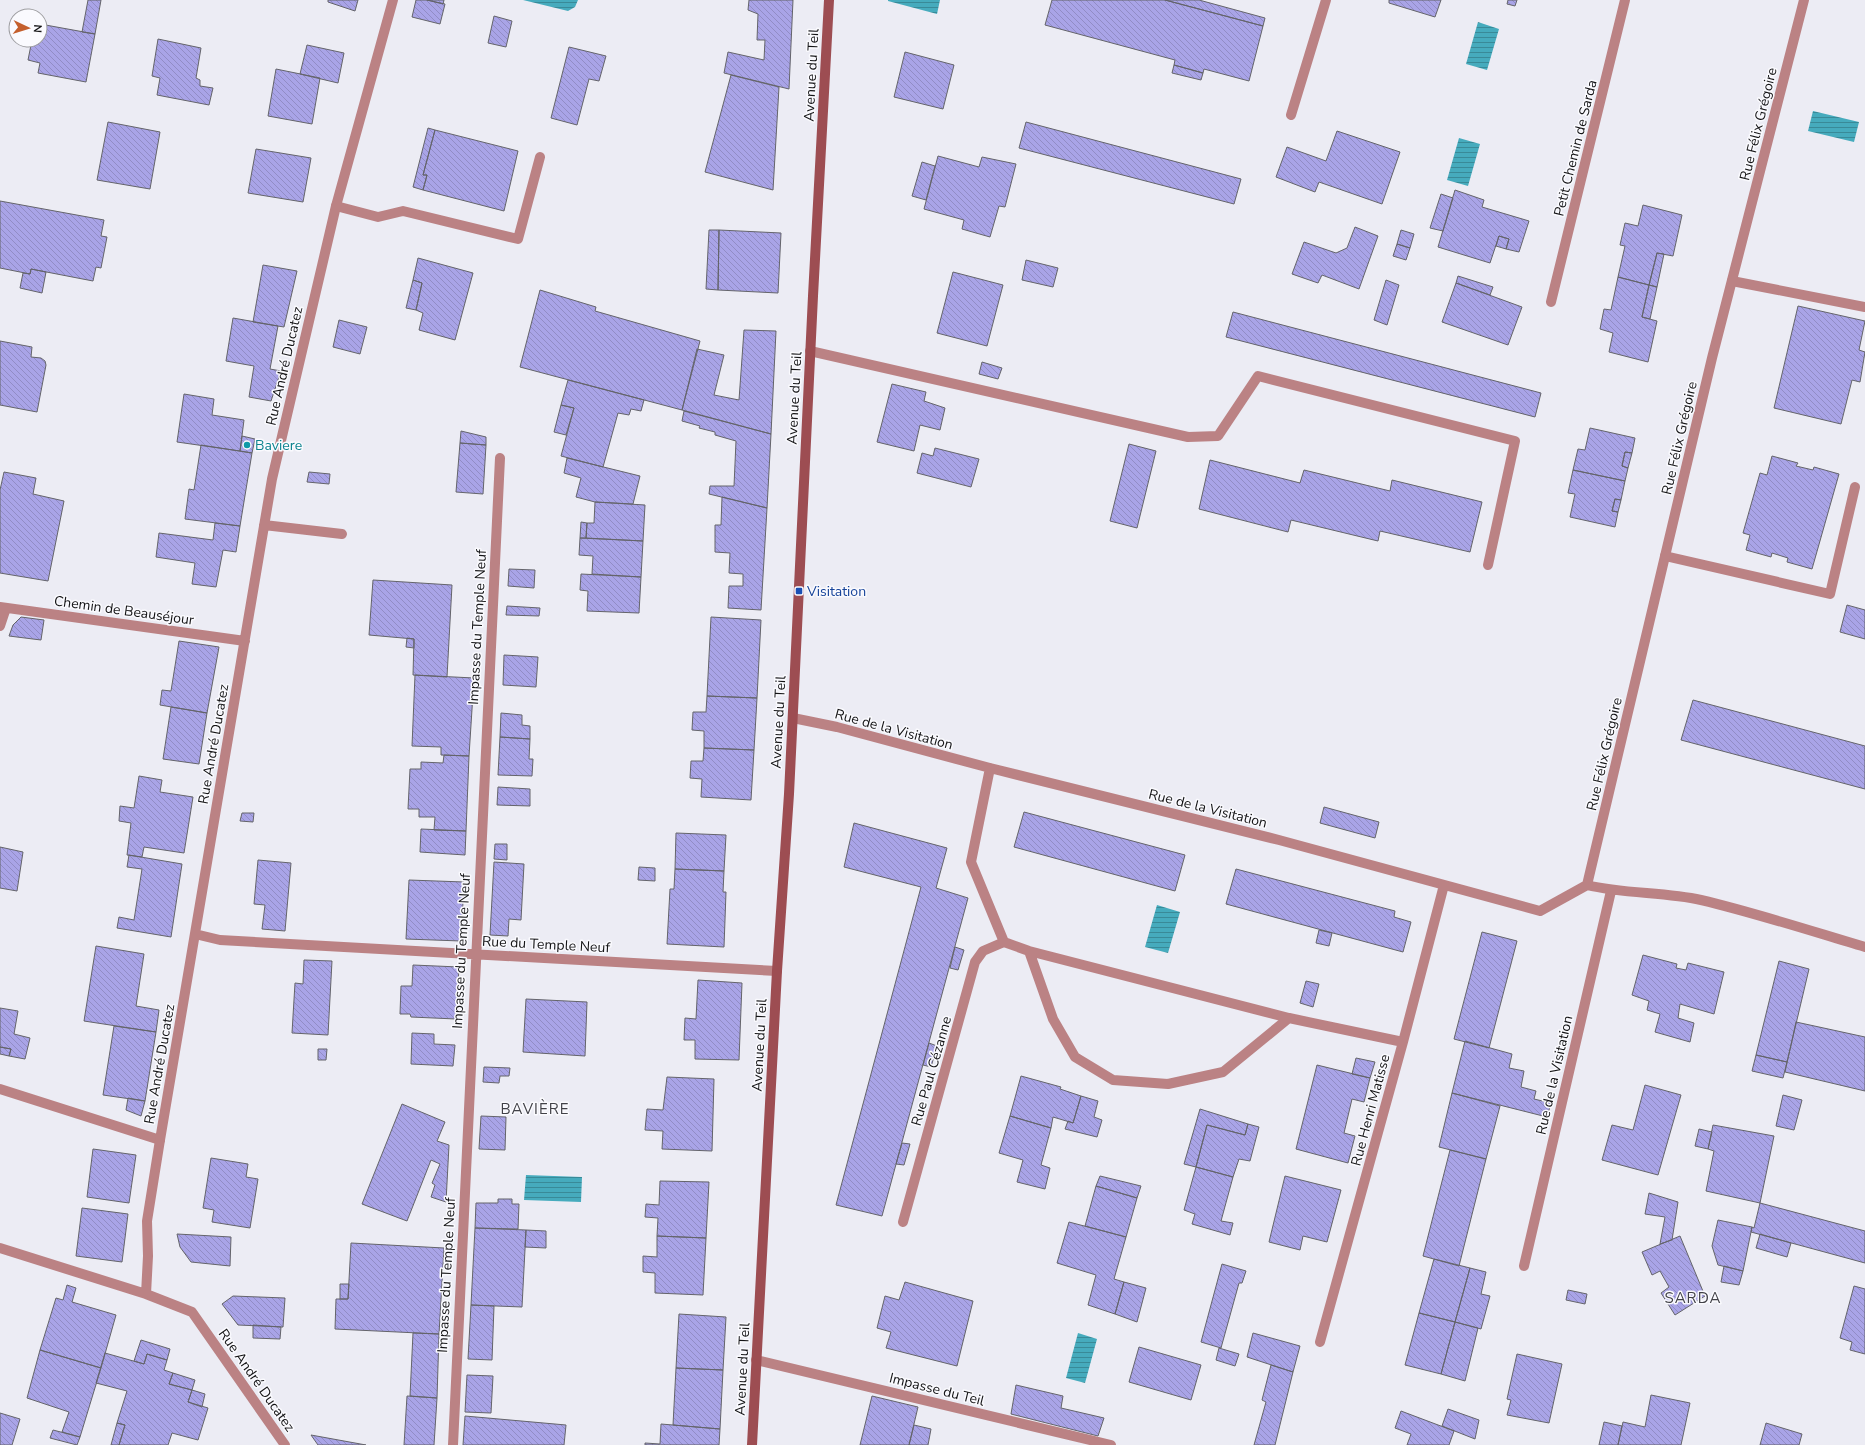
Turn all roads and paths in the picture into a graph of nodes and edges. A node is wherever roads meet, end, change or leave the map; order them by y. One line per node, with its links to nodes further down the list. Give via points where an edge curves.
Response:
1 (393, 0): 8 (street, Rue André Ducatez)
2 (829, 0): 12 (main road, Avenue du Teil)
3 (1326, 0): 6 (street)
4 (1625, 0): 10 (street, Petit Chemin de Sarda)
5 (1804, 0): 9 (street, Rue Félix Grégoire)
6 (1291, 115)
7 (540, 157): 8 (street, via 518,239 403,211 378,217)
8 (336, 206): 15 (street, Rue André Ducatez, via 289,403)
9 (1732, 281): 11 (street); 17 (street, Rue Félix Grégoire)
10 (1551, 302)
11 (1865, 307)
12 (810, 351): 18 (street, via 1188,437 1218,436 1258,376 1515,441); 22 (main road, Avenue du Teil)
13 (500, 458): 31 (street, Impasse du Temple Neuf)
14 (1855, 487): 17 (street, via 1830,594)
15 (264, 525): 16 (street); 21 (street, Rue André Ducatez)
16 (342, 534)
17 (1665, 556): 25 (street, Rue Félix Grégoire)
18 (1488, 565)
19 (3, 607): 20 (street); 21 (street, Chemin de Beauséjour)
20 (0, 626)
21 (245, 641): 27 (street, Rue André Ducatez)
22 (793, 718): 23 (street, Rue de la Visitation); 32 (main road, Avenue du Teil)
23 (990, 768): 24 (street, Rue de la Visitation, via 1279,840); 28 (street, via 971,862)
24 (1444, 885): 25 (street, Rue de la Visitation, via 1540,911); 34 (street, Rue Henri Matisse)
25 (1587, 885): 26 (street)
26 (1611, 891): 29 (street, via 1700,900); 39 (street, Rue de la Visitation)
27 (195, 934): 31 (street, Rue du Temple Neuf, via 220,940); 36 (street, Rue André Ducatez)
28 (1004, 942): 30 (street); 37 (street, Rue Paul Cézanne, via 984,951 975,962)
29 (1865, 947)
30 (1029, 951): 33 (street); 33 (street, via 1053,1019 1075,1057 1113,1080 1168,1084 1223,1072)
31 (475, 954): 32 (street, Rue du Temple Neuf); 44 (street, Impasse du Temple Neuf)
32 (776, 971): 42 (main road, Avenue du Teil)
33 (1289, 1018): 34 (street)
34 (1403, 1042): 41 (street, Rue Henri Matisse)
35 (0, 1089): 36 (street)
36 (160, 1140): 40 (street, Rue André Ducatez, via 148,1220)
37 (903, 1222)
38 (0, 1248): 40 (street)
39 (1524, 1266)
40 (146, 1294): 43 (street, Rue André Ducatez, via 192,1312)
41 (1320, 1342)
42 (756, 1360): 45 (main road, Avenue du Teil); 46 (street, Impasse du Teil)
43 (285, 1445)
44 (453, 1445)
45 (752, 1445)
46 (1111, 1445)

